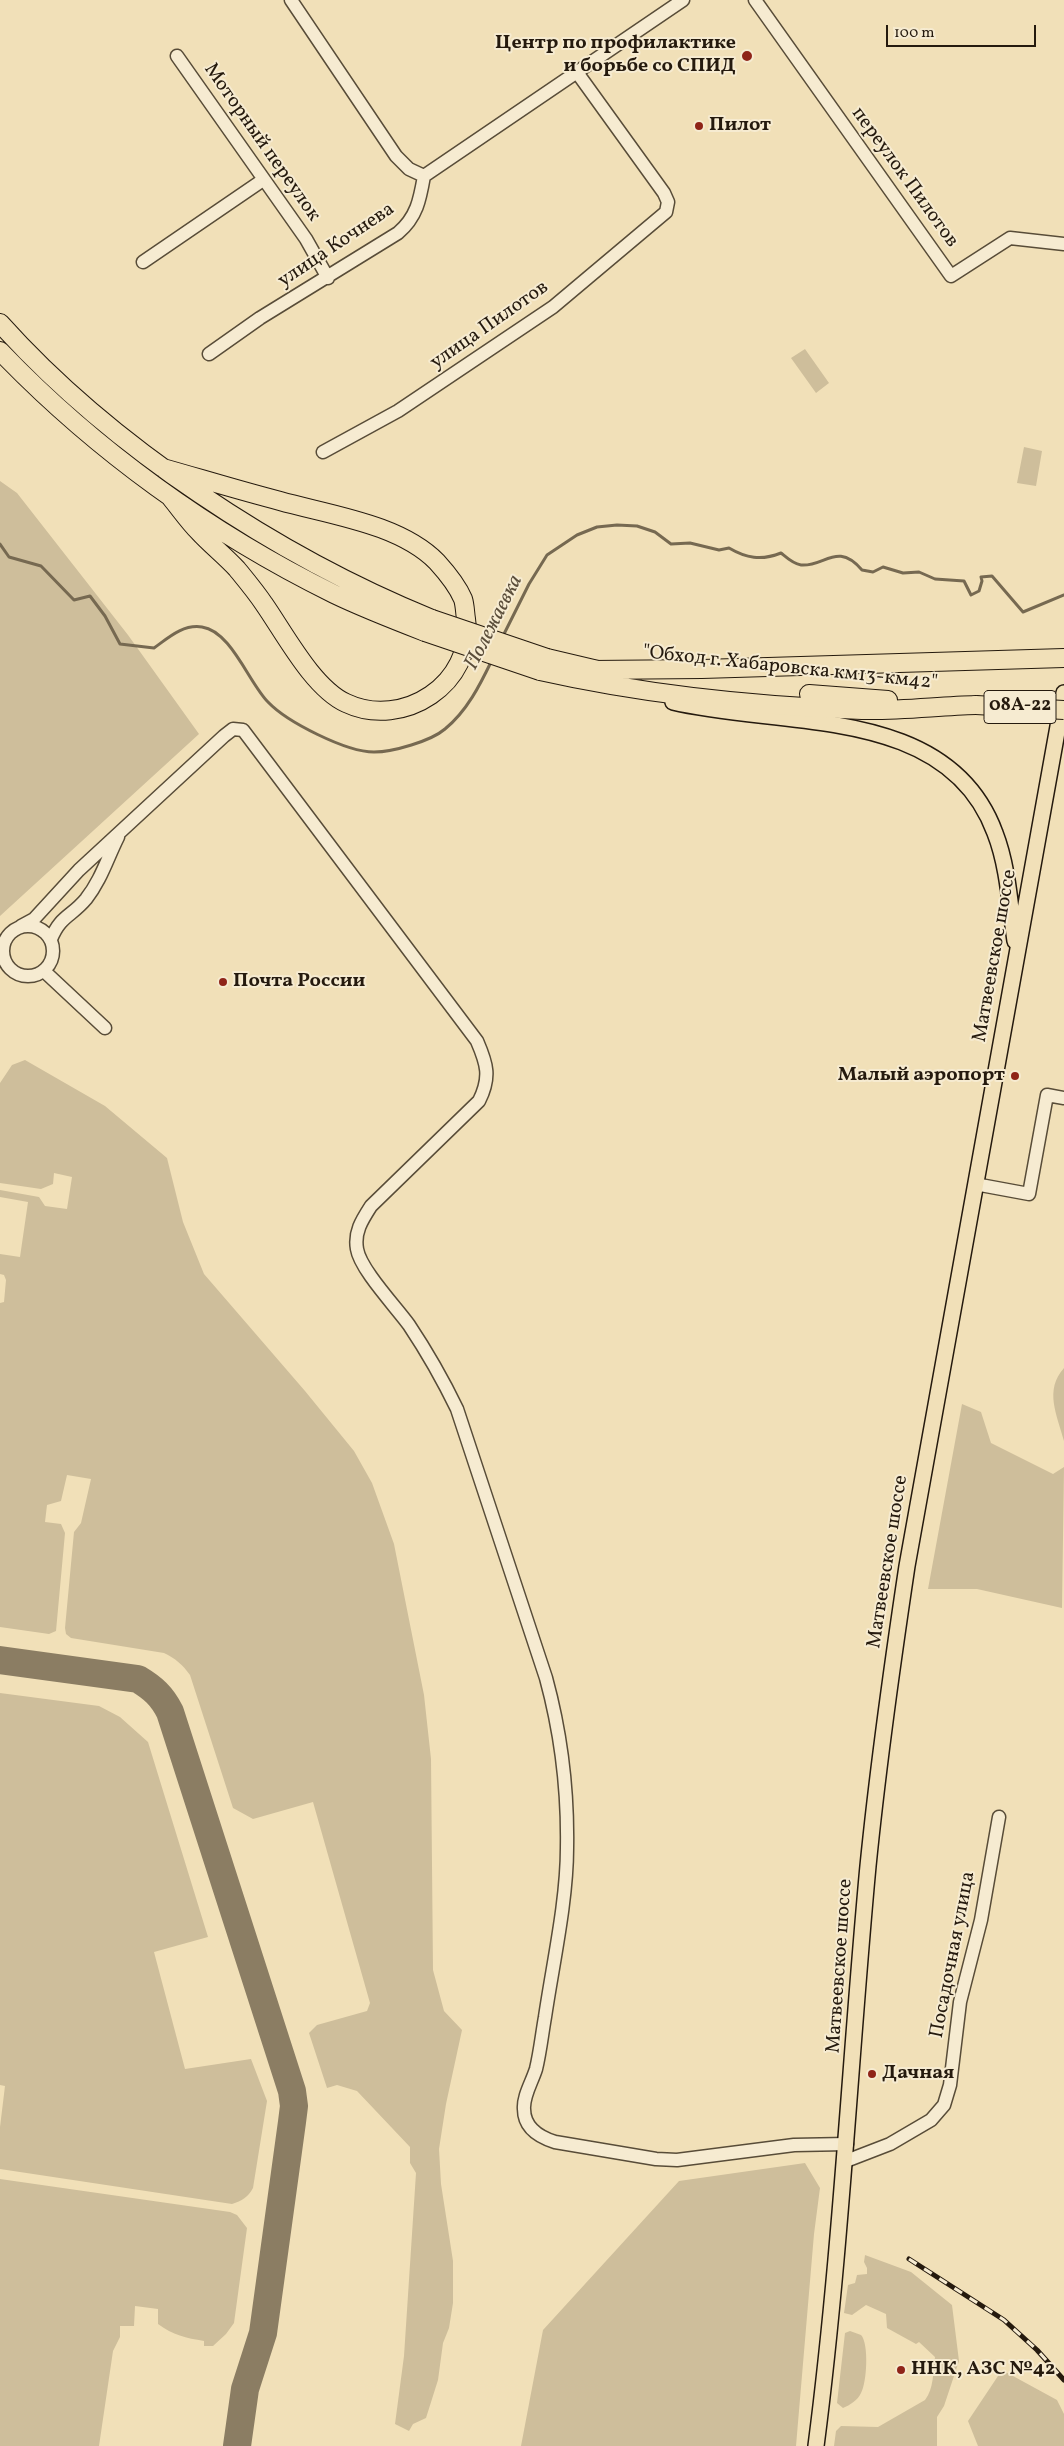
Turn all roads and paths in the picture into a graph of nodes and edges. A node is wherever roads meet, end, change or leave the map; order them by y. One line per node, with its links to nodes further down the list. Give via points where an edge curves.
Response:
1 (291, 0): 6 (street, via 396,156 409,169)
2 (683, 0): 5 (street)
3 (755, 0): 8 (street, переулок Пилотов, via 951,276 1010,238)
4 (177, 56): 7 (street, Моторный переулок)
5 (576, 71): 6 (street); 14 (street, улица Пилотов, via 664,193 668,202 666,212 553,307 398,411)
6 (424, 176): 10 (street, улица Кочнева, via 419,205 409,224)
7 (263, 180): 9 (street); 10 (street, Моторный переулок, via 306,239)
8 (1064, 244)
9 (143, 262)
10 (328, 278): 13 (street, улица Кочнева, via 260,318)
11 (0, 323): 15 (highway, "Обход г. Хабаровска км13-км42", via 104,422)
12 (0, 351): 16 (highway, "Обход г. Хабаровска км13-км42", via 104,446)
13 (209, 354)
14 (323, 452)
15 (163, 468): 16 (highway, via 389,532 415,545 442,568 463,600 468,633 457,668 432,696 413,706 389,712 365,710 345,703 330,693 315,676 248,582 198,532); 17 (highway, "Обход г. Хабаровска км13-км42", via 260,532)
16 (171, 498): 17 (highway, "Обход г. Хабаровска км13-км42", via 259,554 335,594)
17 (428, 626): 19 (highway, "Обход г. Хабаровска км13-км42", bridge)
18 (1064, 658): 19 (highway, via 702,669)
19 (590, 676): 21 (highway, "Обход г. Хабаровска км13-км42" / 08А-22, bridge, via 732,700 864,710 976,705); 25 (main road, via 678,703 883,735 931,755 970,790 986,812 996,834)
20 (1064, 693): 25 (main road, Матвеевское шоссе)
21 (1064, 710)
22 (121, 831): 23 (street, via 49,900 34,919); 24 (street, via 104,872 85,900 57,924); 31 (street, via 224,736 233,729 244,730 441,996 457,1013 477,1041 484,1058 486,1086 479,1101 371,1206 356,1235 357,1251 365,1268 409,1326 458,1409 555,1710 567,1848 545,2018 536,2069 523,2107 531,2130 555,2142 677,2160 794,2145)
23 (21, 926): 24 (street, via 38,928); 26 (street, via 8,936 4,959 21,975)
24 (51, 939): 26 (street, via 53,956)
25 (1017, 952): 29 (main road, Матвеевское шоссе)
26 (44, 971): 27 (street)
27 (105, 1028)
28 (1064, 1098): 29 (street, via 1047,1095 1028,1194)
29 (975, 1184): 31 (main road, Матвеевское шоссе, via 907,1566 883,1736 868,1866)
30 (999, 1817): 32 (street, Посадочная улица, via 981,1920 960,2002 950,2085 944,2105 931,2120 890,2144)
31 (847, 2144): 32 (main road, Матвеевское шоссе)
32 (846, 2161): 33 (main road, Матвеевское шоссе)
33 (816, 2446)

